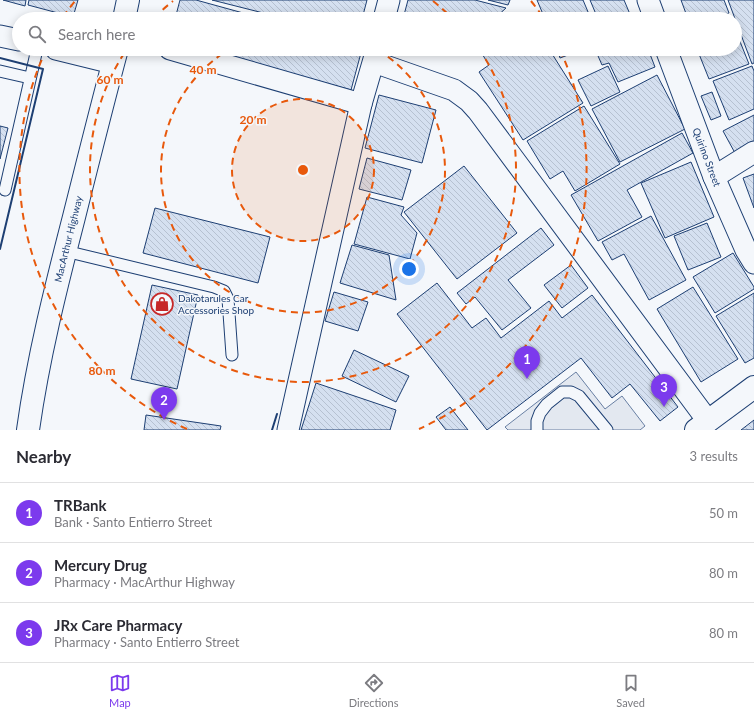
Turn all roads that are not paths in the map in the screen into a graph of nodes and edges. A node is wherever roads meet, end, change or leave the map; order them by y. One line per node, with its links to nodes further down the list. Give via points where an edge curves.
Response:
1 (128, 0): 4 (main road)
2 (389, 0): 5 (street)
3 (648, 0): 6 (street)
4 (125, 12)
5 (386, 12)
6 (652, 12)
7 (0, 36): 8 (street)
8 (12, 39)
9 (35, 56): 16 (lane)
10 (115, 56): 21 (main road, MacArthur Highway)
11 (194, 56): 17 (street)
12 (375, 56): 17 (street)
13 (377, 56): 25 (street, via 454,90 469,100)
14 (669, 56): 19 (street, Quirino Street)
15 (0, 71): 16 (lane)
16 (30, 78): 20 (lane)
17 (361, 104): 27 (street)
18 (754, 152): 19 (street)
19 (714, 177): 22 (street, Quirino Street)
20 (5, 190)
21 (65, 251): 23 (lane, via 224,291 228,299); 26 (main road, MacArthur Highway, via 32,399)
22 (754, 263)
23 (232, 355)
24 (754, 388): 25 (main road)
25 (702, 426)
26 (28, 430)
27 (288, 430)
28 (537, 430): 29 (lane, via 540,413 546,404 562,392 571,392 579,396)
29 (607, 430)

